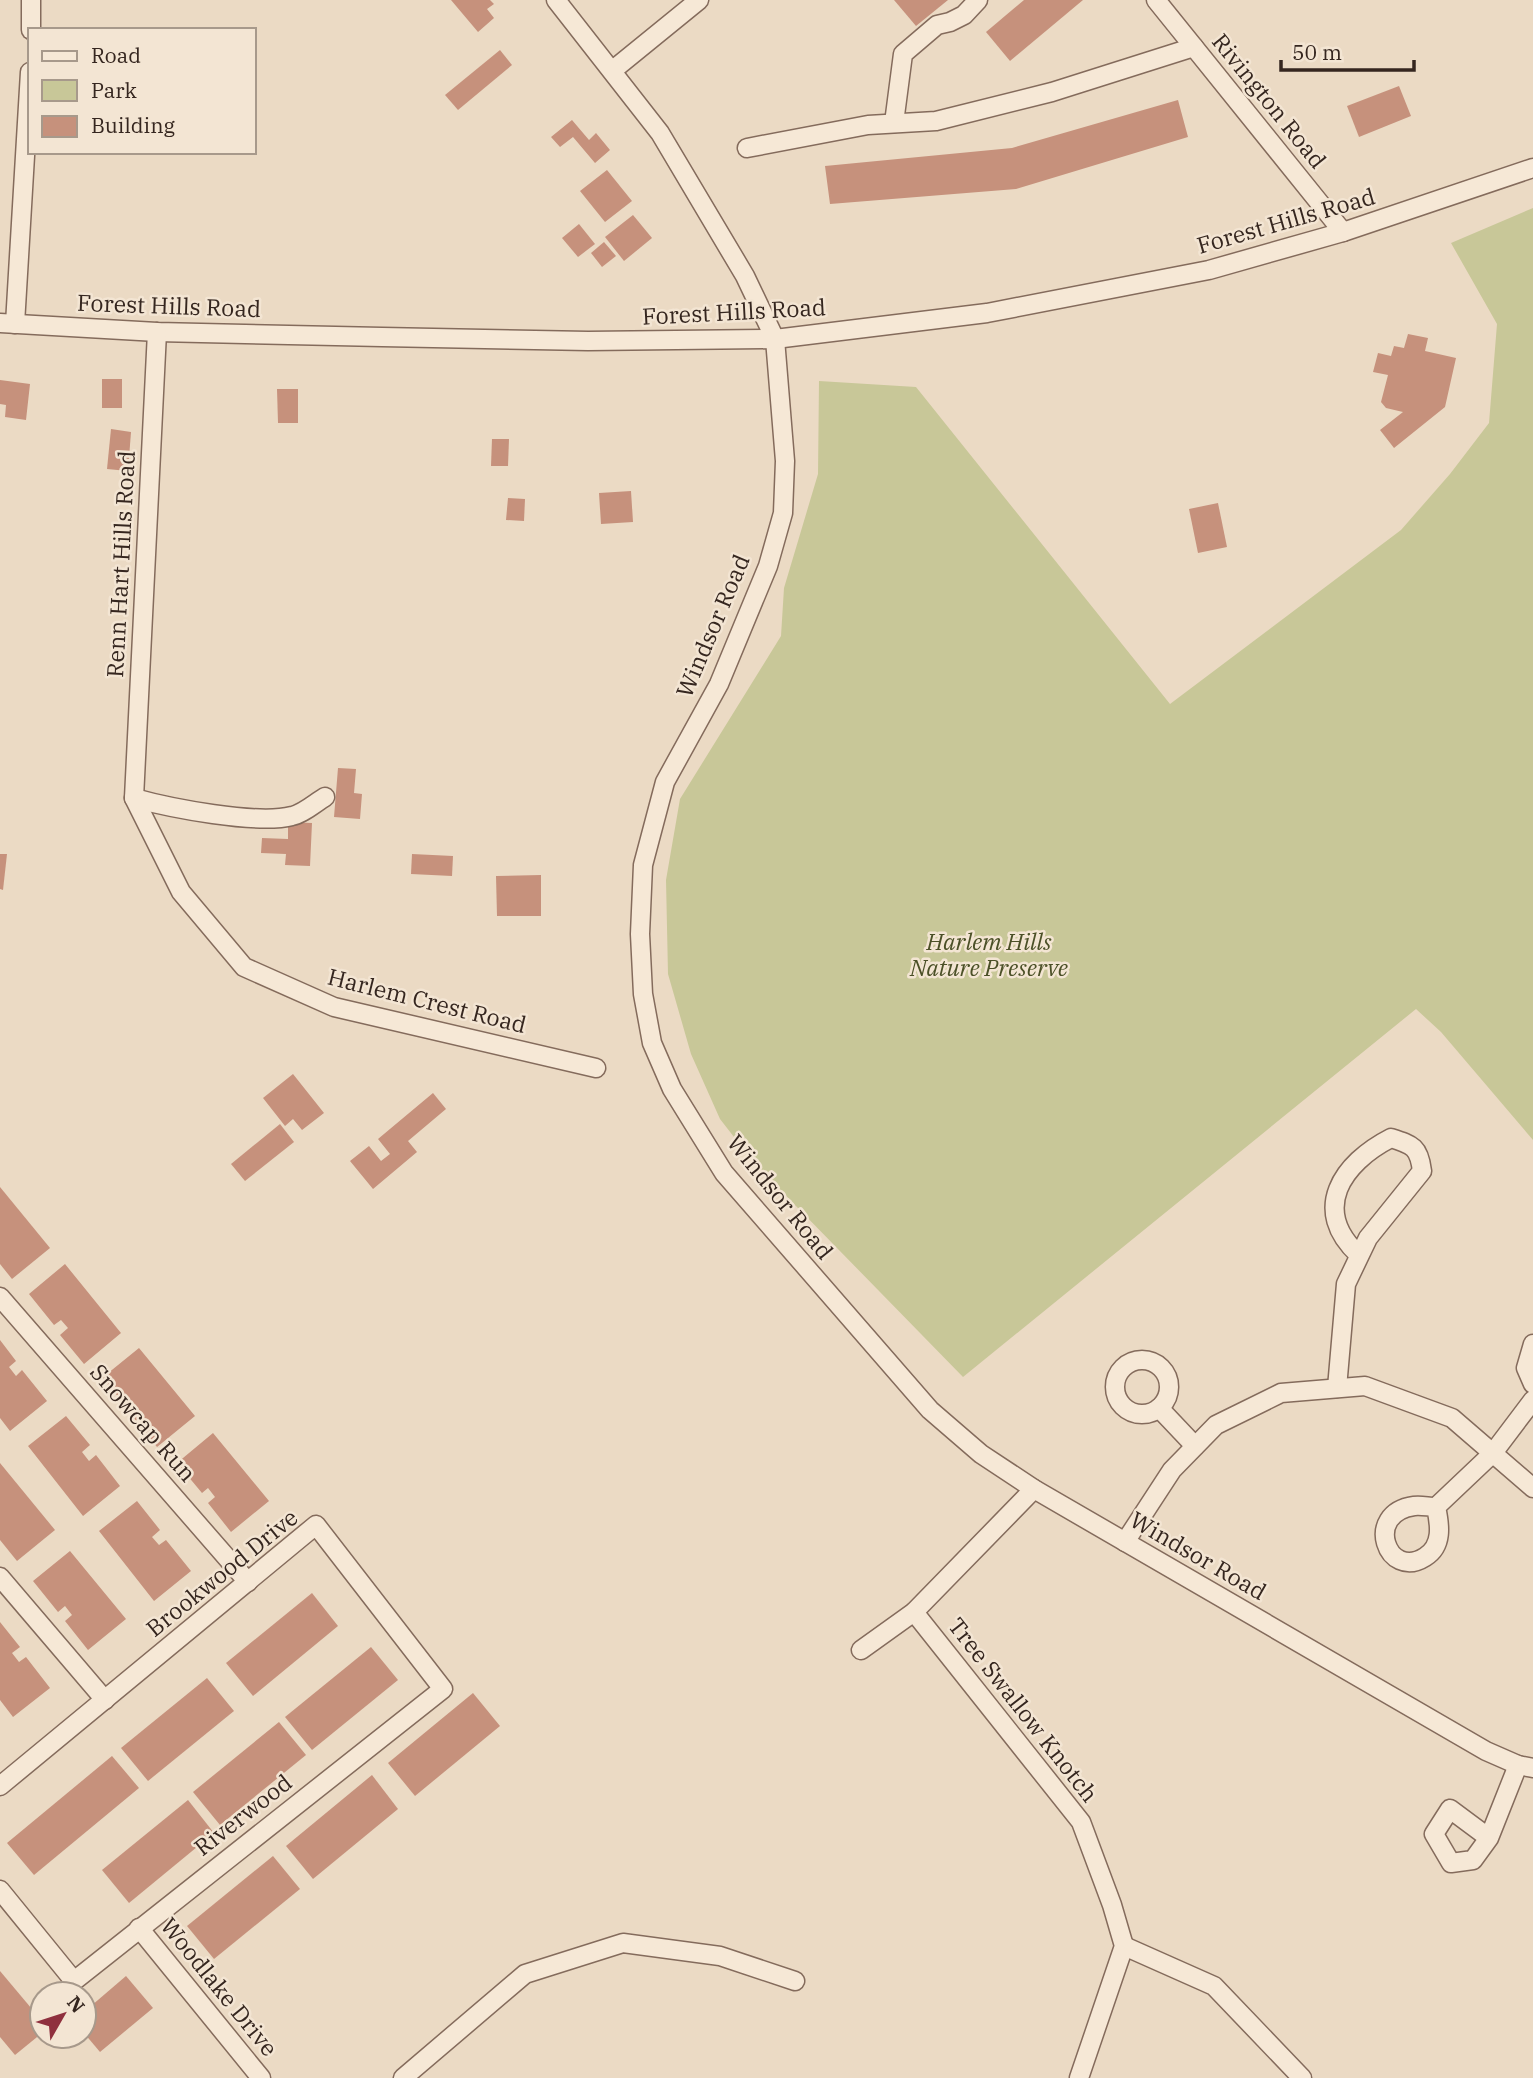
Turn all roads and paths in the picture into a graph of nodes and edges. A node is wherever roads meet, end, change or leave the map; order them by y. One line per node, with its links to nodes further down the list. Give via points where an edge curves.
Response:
1 (31, 0): 6 (street)
2 (556, 0): 8 (street, Windsor Road)
3 (699, 0): 8 (street)
4 (978, 0): 10 (street, via 964,15 937,25 903,54)
5 (1156, 0): 7 (street, Rivington Road)
6 (31, 28)
7 (1194, 47): 10 (street, via 1052,92 936,121); 13 (street, Rivington Road)
8 (613, 70): 16 (street, Windsor Road, via 679,163 745,276)
9 (28, 95): 14 (street)
10 (894, 124): 11 (street)
11 (747, 148)
12 (1533, 168): 13 (street, Forest Hills Road)
13 (1343, 232): 16 (street, Forest Hills Road, via 1209,270 987,313)
14 (8, 323): 15 (street, Forest Hills Road)
15 (157, 332): 16 (street, Forest Hills Road, via 588,341); 18 (street, Renn Hart Hills Road)
16 (775, 339): 30 (street, Windsor Road, via 785,461 783,513 768,566 719,684 665,782 643,865 640,946 652,1043 672,1089 724,1173 930,1409 981,1454)
17 (325, 797): 18 (street, via 293,816 263,819 164,807)
18 (134, 798): 19 (street, Harlem Crest Road, via 181,892 244,967 334,1007)
19 (596, 1068)
20 (1359, 1255): 20 (street, via 1422,1171 1420,1154 1409,1144 1391,1138 1371,1149 1344,1176 1334,1199 1335,1220); 24 (street, via 1346,1284)
21 (0, 1297): 34 (street, Snowcap Run)
22 (1533, 1343): 23 (street, via 1526,1368)
23 (1533, 1384)
24 (1337, 1388): 27 (street, via 1281,1393 1216,1425); 28 (street, via 1365,1386 1452,1418)
25 (1533, 1400): 28 (street)
26 (1159, 1408): 27 (street)
27 (1195, 1446): 32 (street, via 1172,1470)
28 (1493, 1453): 29 (street); 31 (street)
29 (1533, 1488)
30 (1034, 1489): 32 (street, Windsor Road); 35 (street)
31 (1436, 1507)
32 (1125, 1542): 39 (street, Windsor Road, via 1474,1744)
33 (0, 1577): 38 (street)
34 (248, 1582): 37 (street, Brookwood Drive, via 316,1525); 38 (street, Brookwood Drive)
35 (914, 1612): 36 (street); 44 (street, Tree Swallow Knotch, via 1081,1822)
36 (861, 1650)
37 (443, 1689): 43 (street, Riverwood)
38 (105, 1700): 40 (street, Brookwood Drive)
39 (1526, 1766): 41 (street)
40 (0, 1786)
41 (1489, 1838)
42 (0, 1890): 43 (street, Riverwood, via 74,1981)
43 (139, 1928): 46 (street, Woodlake Drive)
44 (1124, 1946): 48 (street); 49 (street, via 1214,1986)
45 (795, 1981): 47 (street, via 720,1956 623,1942 526,1974)
46 (261, 2078)
47 (402, 2078)
48 (1079, 2078)
49 (1302, 2078)

